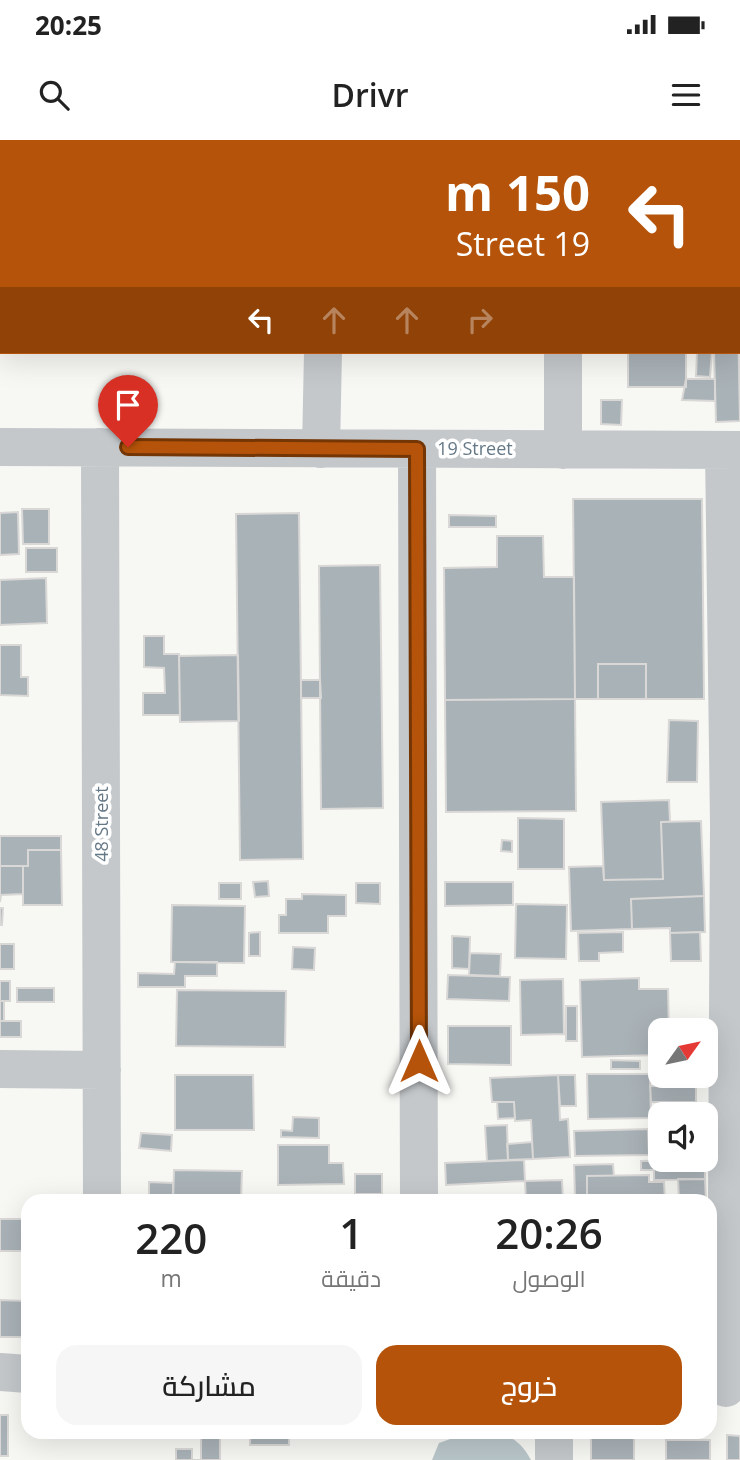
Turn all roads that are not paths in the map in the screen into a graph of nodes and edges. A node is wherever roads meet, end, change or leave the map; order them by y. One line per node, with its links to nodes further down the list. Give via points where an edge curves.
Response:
1 (323, 354): 5 (street)
2 (563, 354): 7 (street)
3 (0, 447): 4 (street, 19 Street)
4 (100, 447): 5 (street, 19 Street); 11 (street, 48 Street)
5 (321, 449): 6 (street, 19 Street)
6 (417, 449): 7 (street, 19 Street); 13 (street)
7 (563, 450): 8 (street, 19 Street)
8 (732, 450): 9 (street)
9 (734, 825): 14 (street)
10 (0, 1069): 11 (street)
11 (102, 1070): 12 (street, 48 Street)
12 (102, 1194)
13 (419, 1194)
14 (726, 1388)
15 (554, 1439): 16 (street)
16 (554, 1460)

